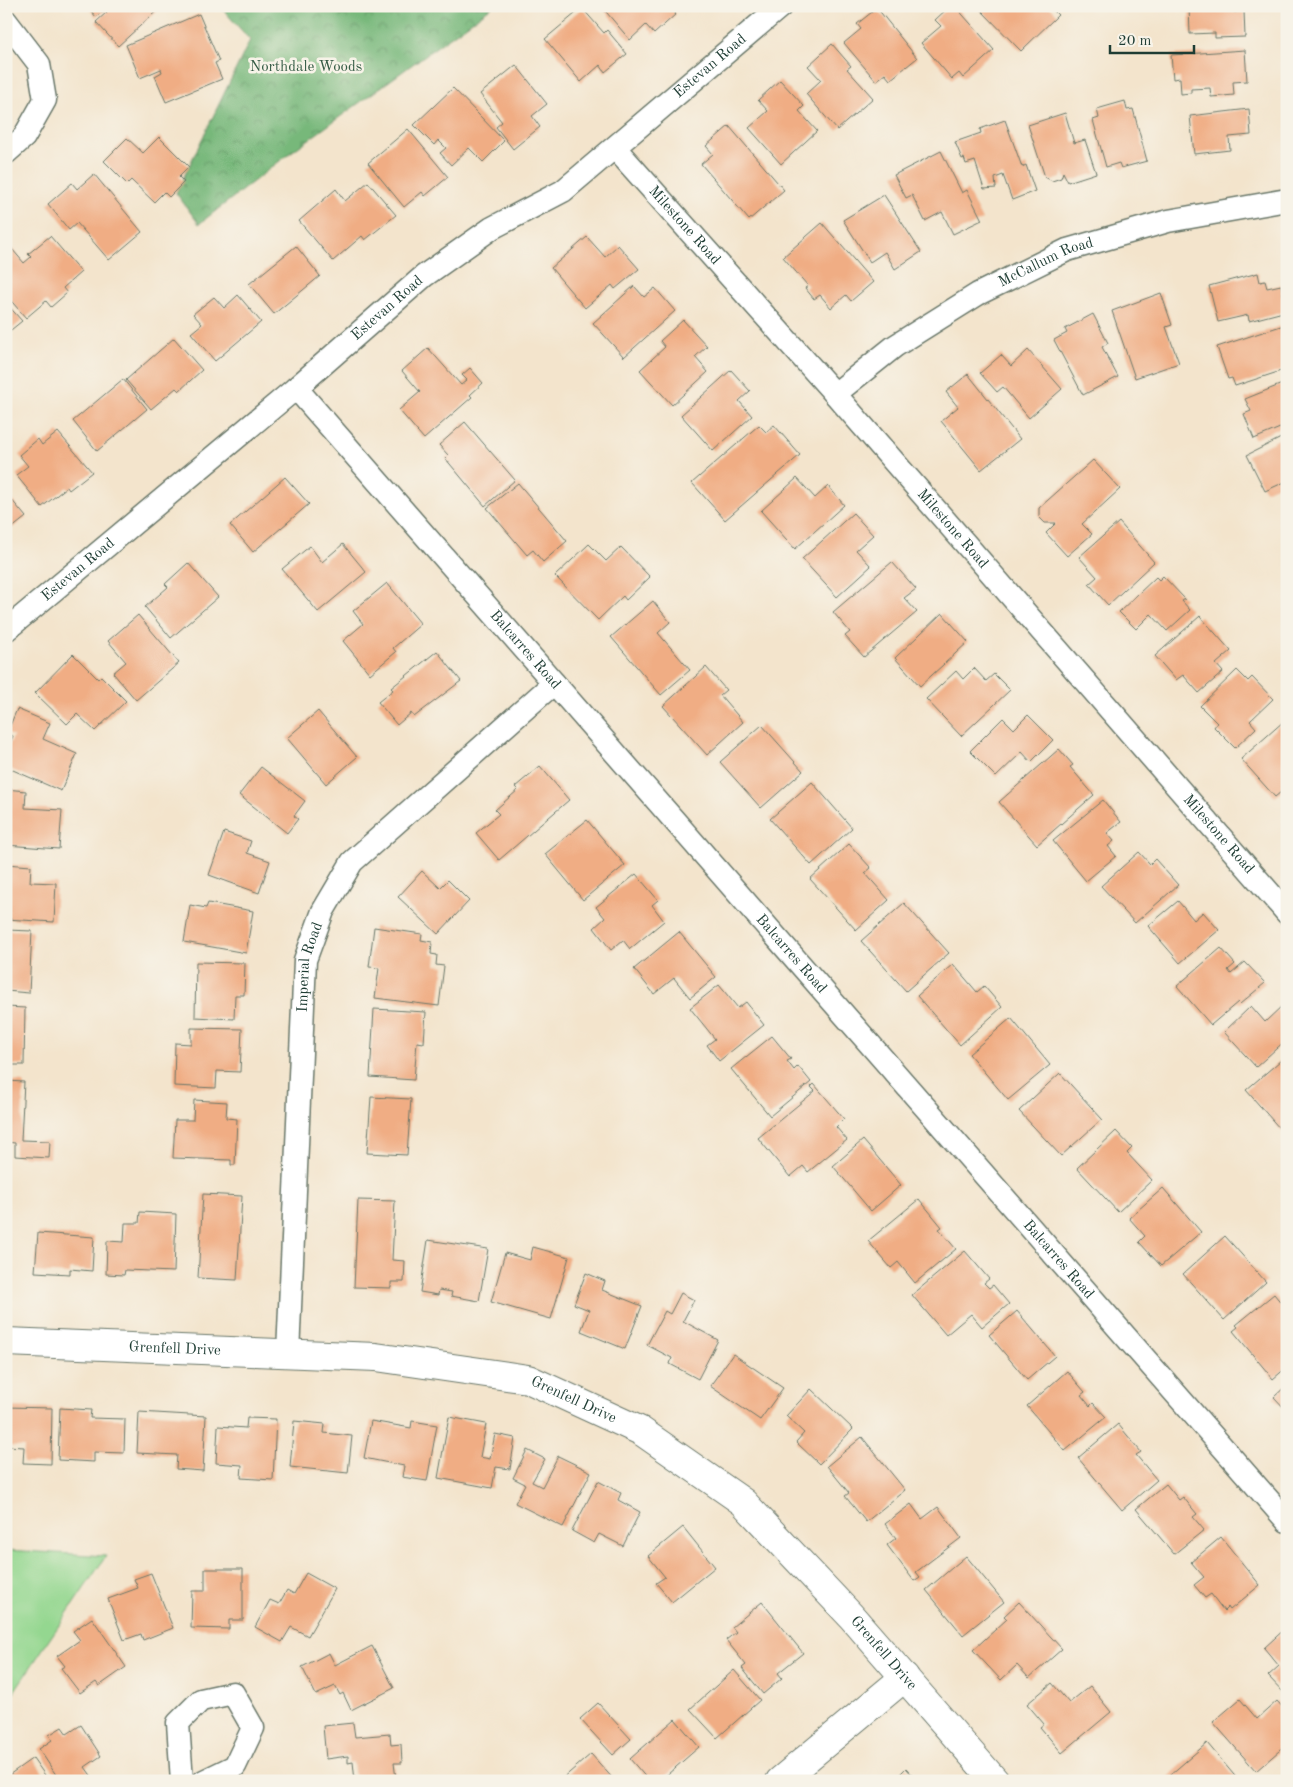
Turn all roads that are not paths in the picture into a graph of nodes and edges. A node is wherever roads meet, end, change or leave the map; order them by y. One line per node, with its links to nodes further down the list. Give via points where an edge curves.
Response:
1 (781, 6): 3 (street, Estevan Road)
2 (6, 21): 4 (street, via 39,64 45,100 24,137)
3 (615, 148): 6 (street, Estevan Road, via 563,192 492,228 424,276); 7 (street, Milestone Road)
4 (6, 152)
5 (1287, 200): 7 (street, McCallum Road, via 1168,221 1067,250 978,294 895,346)
6 (296, 388): 8 (street, Estevan Road); 9 (street, Balcarres Road)
7 (835, 394): 10 (street, Milestone Road)
8 (6, 630)
9 (554, 682): 12 (street, Imperial Road, via 352,862 323,911 305,960); 13 (street, Balcarres Road)
10 (1287, 912)
11 (6, 1342): 12 (street, Grenfell Drive)
12 (288, 1354): 14 (street, Grenfell Drive, via 376,1357 528,1380 641,1431 743,1502)
13 (1287, 1521)
14 (905, 1677): 17 (street); 18 (street, Grenfell Drive)
15 (182, 1781): 16 (street, via 178,1723 201,1700 233,1693 253,1728 235,1766)
16 (204, 1781)
17 (780, 1781)
18 (995, 1781)

